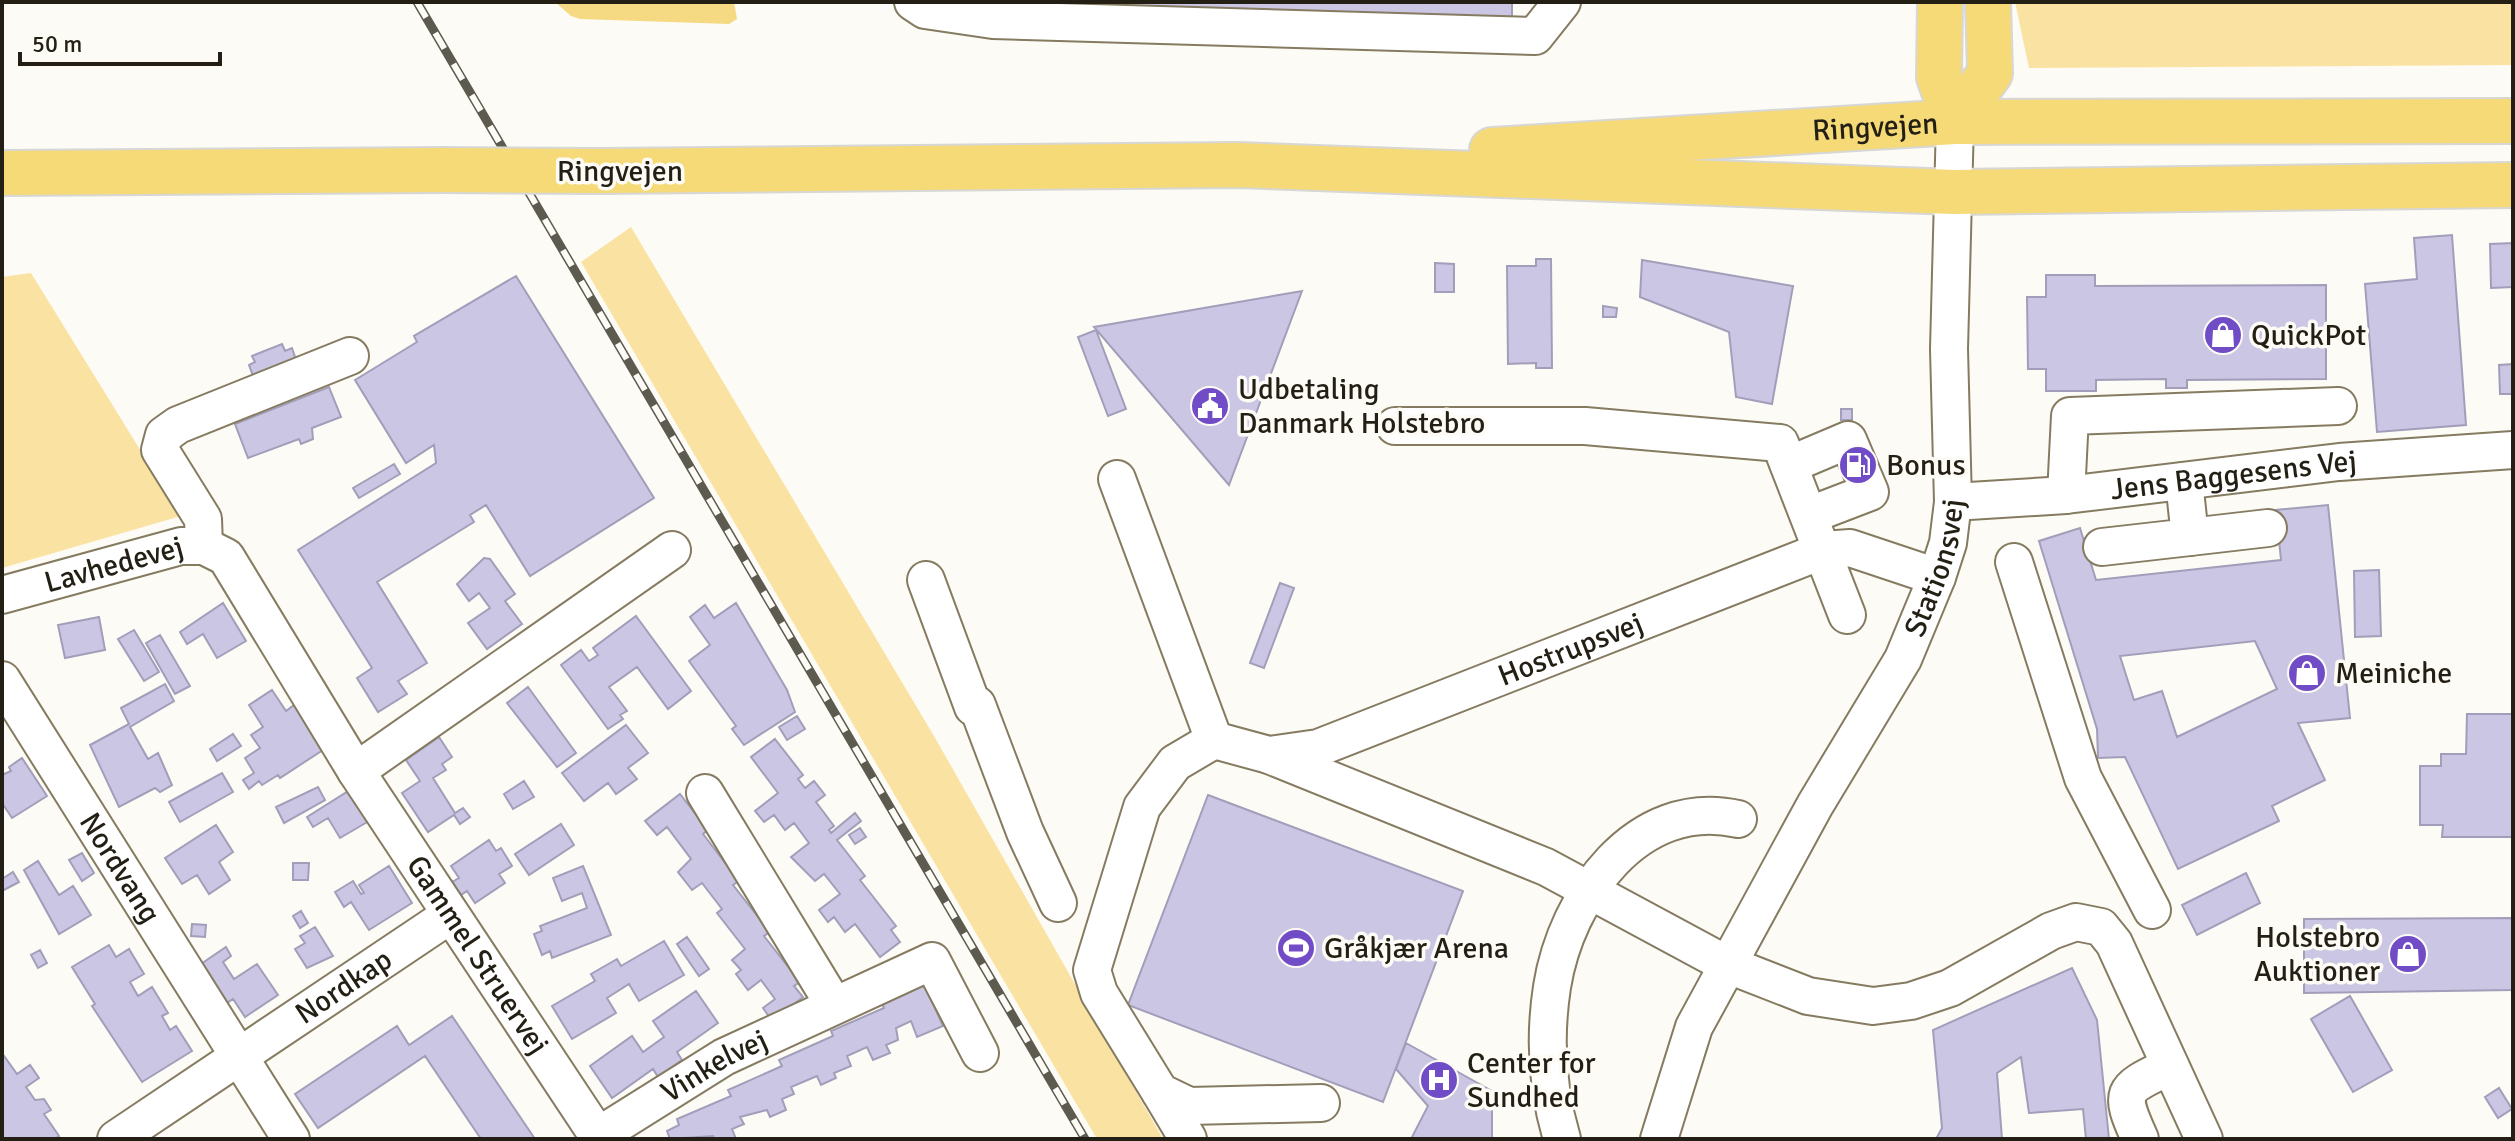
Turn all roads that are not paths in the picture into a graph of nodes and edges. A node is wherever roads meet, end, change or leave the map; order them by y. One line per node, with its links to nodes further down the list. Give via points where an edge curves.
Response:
1 (913, 2): 2 (street, via 925,10 993,20 1535,36)
2 (1562, 2)
3 (1940, 2): 6 (main road, via 1939,77)
4 (1988, 2): 6 (main road, via 1990,73)
5 (2513, 121): 6 (main road, Ringvejen)
6 (1955, 122): 7 (main road, Ringvejen); 10 (street, Stationsvej)
7 (1237, 165): 8 (main road, Ringvejen, bridge); 10 (main road, Ringvejen)
8 (2, 173)
9 (2513, 185): 10 (main road, Ringvejen)
10 (1954, 192): 19 (street, Stationsvej, via 1949,349)
11 (350, 356): 26 (street, Gammel Struervej, via 164,435 160,450 203,519)
12 (2338, 406): 18 (street, via 2070,416)
13 (1395, 426): 15 (street, via 1585,426 1700,434 1780,443)
14 (2513, 450): 17 (street, Jens Baggesens Vej, via 2339,462)
15 (1789, 465): 20 (street); 20 (street, via 1848,440 1870,492)
16 (1117, 479): 33 (street)
17 (2184, 481): 18 (street, Jens Baggesens Vej); 22 (street)
18 (2066, 495): 19 (street, Jens Baggesens Vej)
19 (1953, 502): 28 (street, Stationsvej)
20 (1810, 515): 25 (street)
21 (2268, 528): 22 (street)
22 (2190, 537): 23 (street)
23 (2102, 547)
24 (672, 550): 35 (street)
25 (1824, 550): 28 (street, Hostrupsvej, via 1850,548); 31 (street); 34 (street, Hostrupsvej, via 1318,748)
26 (215, 552): 30 (street, Lavhedevej, via 181,546); 35 (street, Gammel Struervej)
27 (2014, 562): 40 (street, via 2083,778)
28 (1937, 577): 42 (street, Stationsvej, via 1903,659)
29 (926, 580): 39 (street)
30 (2, 595)
31 (1847, 615)
32 (2, 680): 45 (street, Nordvang)
33 (1214, 740): 34 (street); 47 (street, via 1175,763 1142,807 1092,970 1099,993)
34 (1269, 755): 38 (street, via 1479,838)
35 (356, 771): 41 (street, Gammel Struervej)
36 (705, 793): 43 (street)
37 (1738, 819): 38 (street, via 1689,817 1645,832 1608,864)
38 (1589, 890): 42 (street); 53 (street, via 1565,941 1549,1009 1548,1079)
39 (1058, 903)
40 (2152, 910)
41 (450, 915): 45 (street, Nordkap); 49 (street, Gammel Struervej)
42 (1726, 964): 46 (street, via 1808,996 1873,1006 1950,988 2076,922 2101,927 2114,943); 54 (street, Stationsvej, via 1694,1027)
43 (834, 1005): 44 (street, Vinkelvej, via 932,961); 49 (street, Vinkelvej, via 724,1057)
44 (980, 1053)
45 (238, 1057): 50 (street, Nordkap); 51 (street)
46 (2170, 1066): 55 (street, via 2127,1092 2124,1105); 56 (street)
47 (1160, 1092): 48 (street, via 1189,1106); 52 (street)
48 (1321, 1103)
49 (599, 1138)
50 (116, 1139)
51 (291, 1139)
52 (1188, 1139)
53 (1562, 1139)
54 (1659, 1139)
55 (2140, 1139)
56 (2204, 1139)

